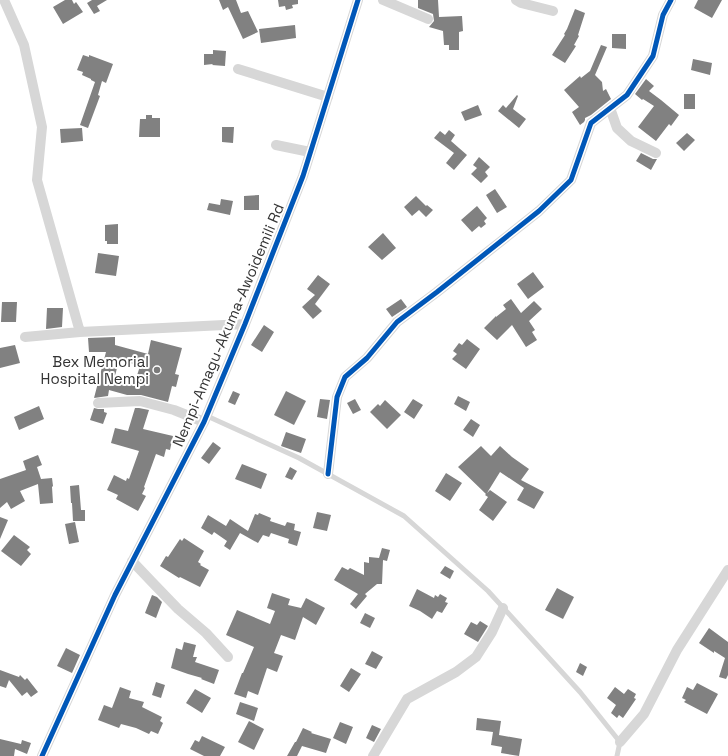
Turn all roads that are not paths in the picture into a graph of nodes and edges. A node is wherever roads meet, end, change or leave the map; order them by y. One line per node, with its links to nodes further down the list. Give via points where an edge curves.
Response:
1 (4, 0): 15 (street, via 24,45 42,127 37,180)
2 (358, 0): 9 (street, Nempi-Amagu-Akuma-Awoidemili Rd)
3 (383, 0): 7 (street)
4 (516, 0): 6 (street)
5 (671, 0): 10 (street, via 663,15 653,56 626,95)
6 (553, 11)
7 (428, 19)
8 (238, 69): 9 (street)
9 (328, 97): 12 (street, Nempi-Amagu-Akuma-Awoidemili Rd)
10 (610, 108): 13 (street, via 617,128 631,141); 19 (street, via 591,123 571,180 539,211 397,322 368,358 345,377 337,397)
11 (276, 146): 12 (street)
12 (310, 152): 14 (street, Nempi-Amagu-Akuma-Awoidemili Rd)
13 (656, 153)
14 (245, 324): 15 (street); 18 (street, Nempi-Amagu-Akuma-Awoidemili Rd)
15 (80, 332): 16 (street)
16 (25, 338)
17 (98, 403): 18 (street, via 140,402)
18 (206, 419): 19 (lane, via 299,458); 20 (street, Nempi-Amagu-Akuma-Awoidemili Rd)
19 (328, 474): 22 (lane, via 404,516 488,591)
20 (132, 561): 23 (street); 25 (street, Nempi-Amagu-Akuma-Awoidemili Rd)
21 (728, 570): 24 (street, via 677,650 644,714)
22 (503, 608): 24 (lane, via 580,692); 26 (street, via 476,657 456,672 407,699)
23 (228, 657)
24 (620, 742): 27 (lane)
25 (42, 756)
26 (373, 756)
27 (617, 756)

